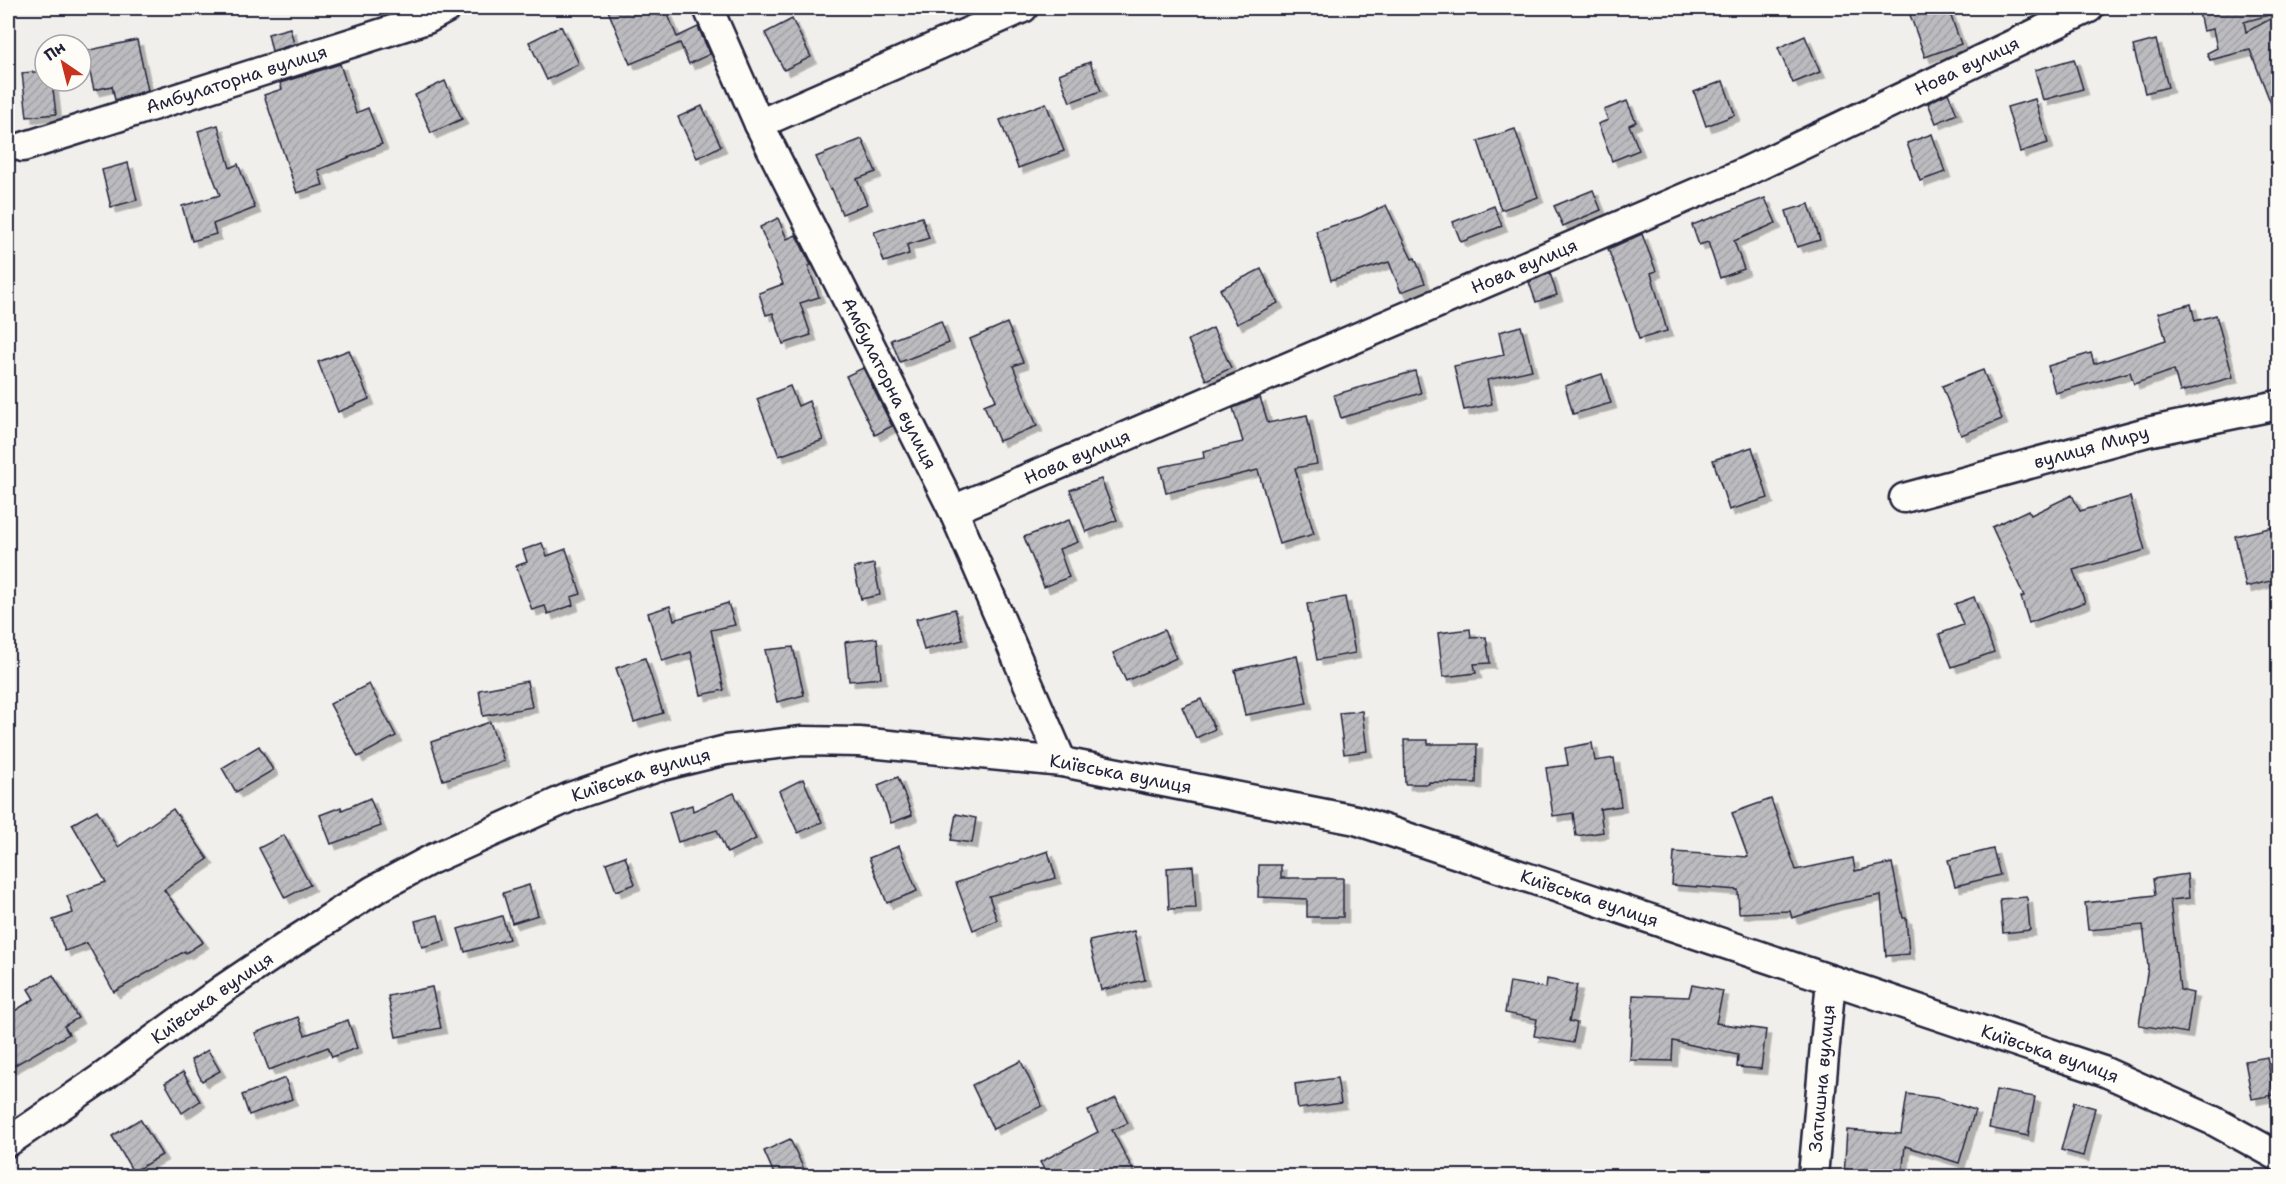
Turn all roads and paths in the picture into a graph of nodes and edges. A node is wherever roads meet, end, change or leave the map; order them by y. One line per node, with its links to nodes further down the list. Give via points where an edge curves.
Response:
1 (447, 8): 6 (street, Амбулаторна вулиця, via 427,19)
2 (708, 8): 5 (street, Амбулаторна вулиця)
3 (1023, 8): 5 (street)
4 (2089, 8): 9 (street, Нова вулиця, via 1743,173)
5 (759, 124): 9 (street, Амбулаторна вулиця)
6 (23, 147)
7 (2278, 405): 8 (street, вулиця Миру, via 2147,432)
8 (1904, 498)
9 (953, 510): 10 (street, Амбулаторна вулиця)
10 (1062, 762): 11 (street, Київська вулиця, via 1356,820); 12 (street, Київська вулиця, via 859,742 802,741 726,750 658,767 570,797 430,860 374,890 223,989)
11 (1831, 980): 13 (street, Київська вулиця, via 2103,1071 2214,1121); 14 (street, Затишна вулиця)
12 (8, 1142)
13 (2278, 1156)
14 (1813, 1176)

